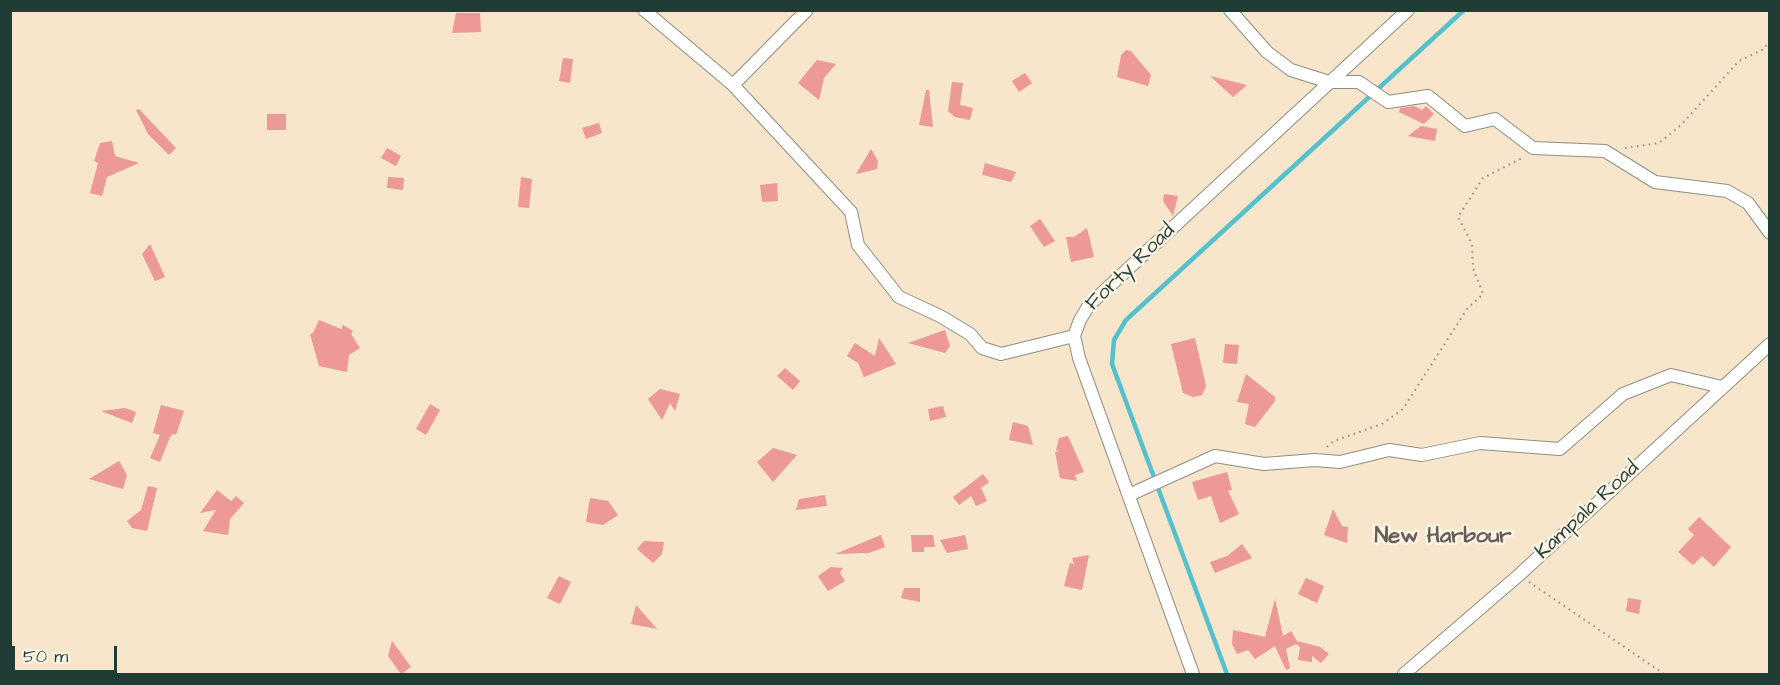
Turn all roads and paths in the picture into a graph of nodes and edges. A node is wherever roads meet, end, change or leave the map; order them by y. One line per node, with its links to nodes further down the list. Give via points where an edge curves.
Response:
1 (644, 10): 7 (street)
2 (807, 10): 7 (street)
3 (1230, 10): 6 (street, via 1267,52 1291,70)
4 (1408, 10): 6 (street, Forty Road)
5 (1770, 40): 9 (path, via 1764,49 1739,60 1681,125 1659,143)
6 (1329, 82): 8 (street, via 1359,82 1388,102 1428,96 1465,126 1495,119); 11 (street, Forty Road, via 1089,305)
7 (733, 84): 11 (street, via 851,212 858,245 899,297 970,334 982,348 1001,354)
8 (1533, 148): 9 (street); 14 (path, via 1522,160 1483,178 1458,217 1472,244 1473,268 1483,294 1467,309 1411,400 1382,424 1334,441)
9 (1605, 151): 10 (street, via 1655,182 1726,191 1748,203)
10 (1770, 233)
11 (1074, 336): 15 (street, Forty Road)
12 (1770, 344): 13 (street, Kampala Road)
13 (1722, 387): 14 (street, via 1671,375 1623,394 1560,449 1480,443 1422,455 1389,450 1340,462); 16 (street, Kampala Road)
14 (1315, 460): 15 (street, via 1264,464 1215,456)
15 (1129, 495): 17 (street, Forty Road)
16 (1519, 575): 18 (street, Kampala Road); 19 (path)
17 (1193, 675)
18 (1404, 675)
19 (1664, 675)

